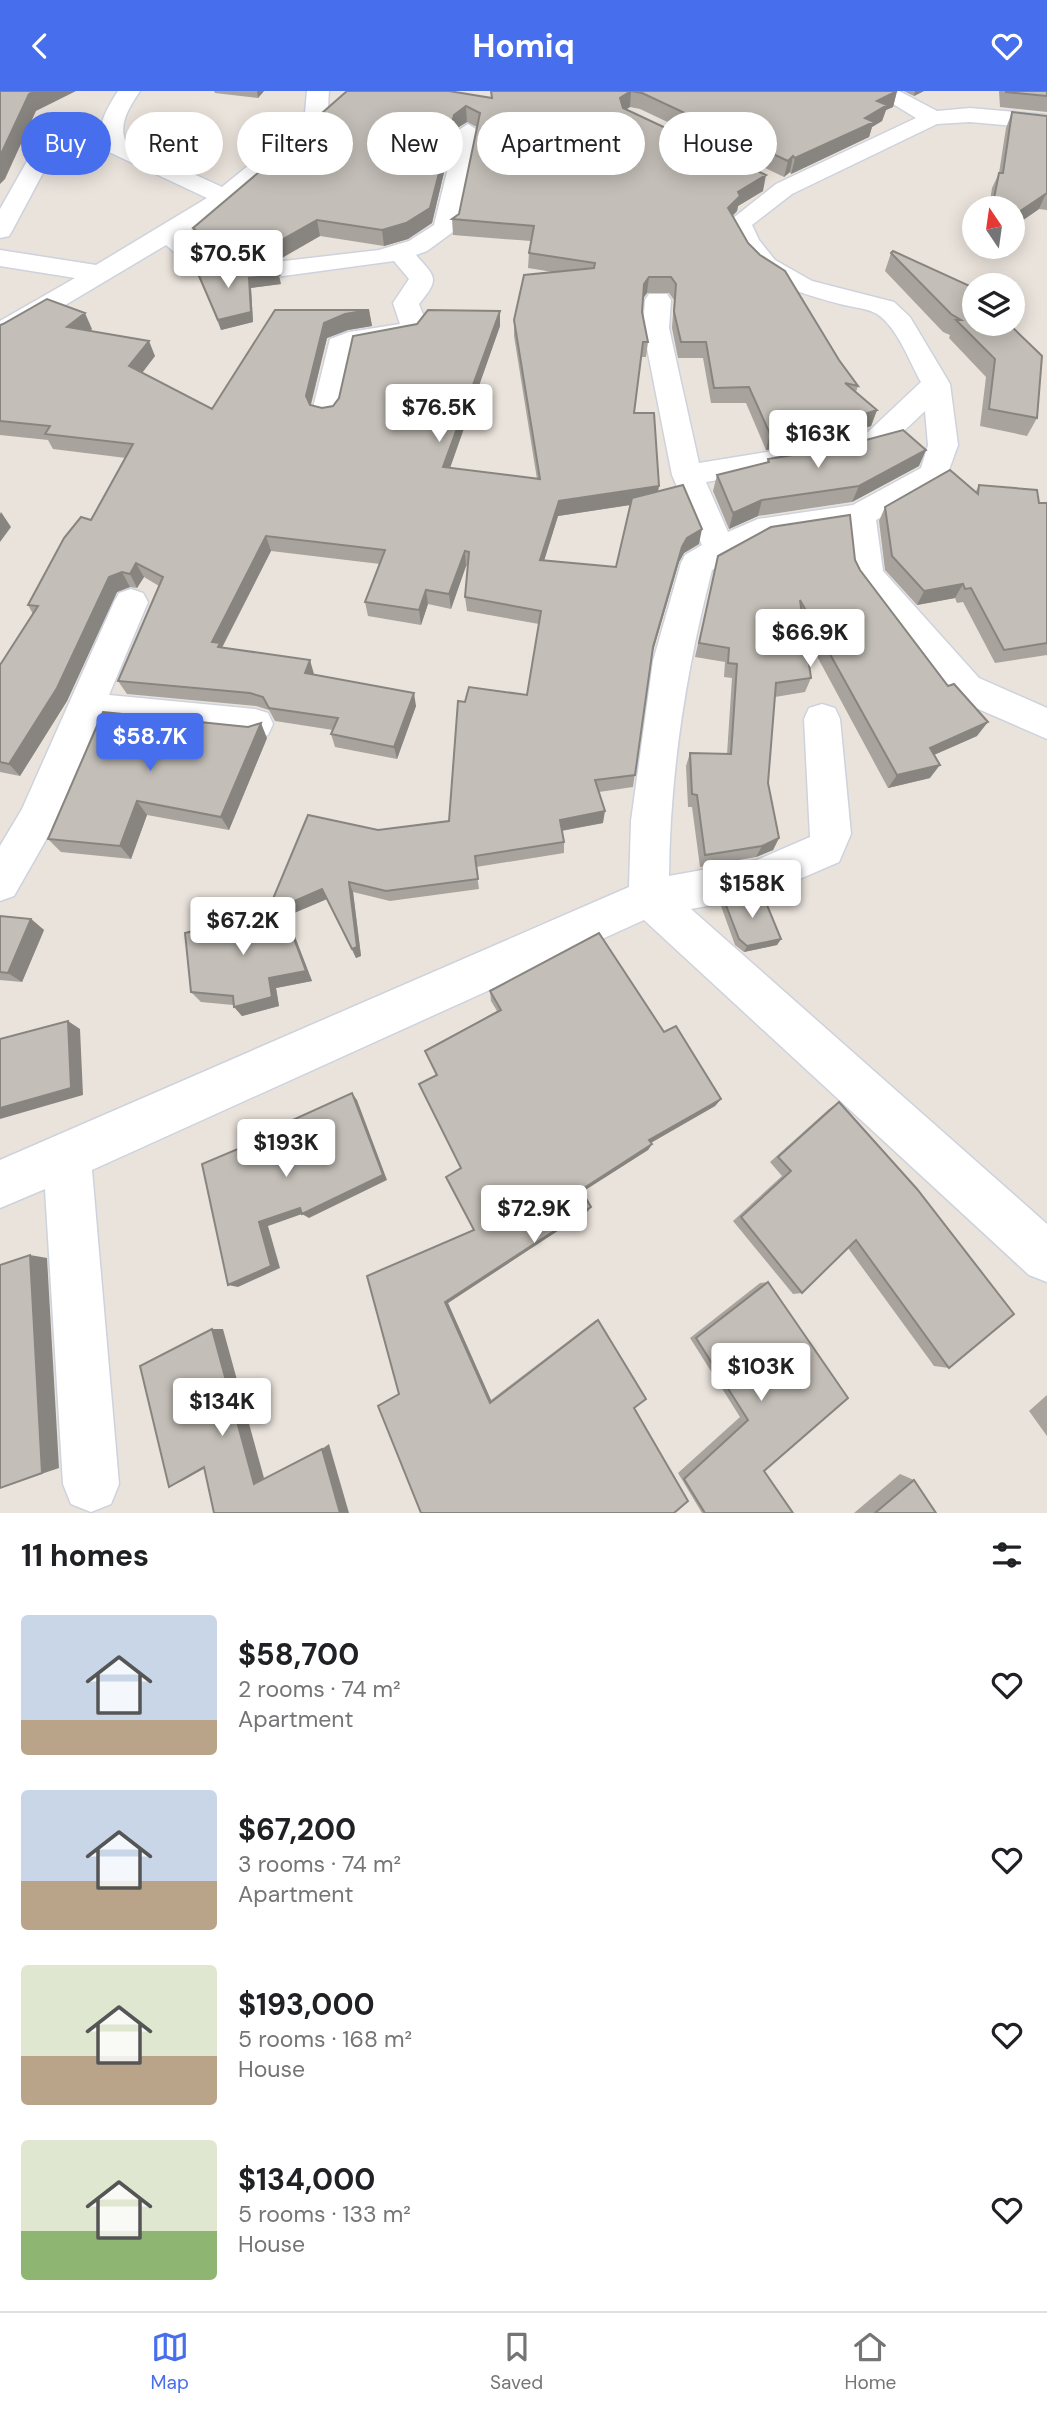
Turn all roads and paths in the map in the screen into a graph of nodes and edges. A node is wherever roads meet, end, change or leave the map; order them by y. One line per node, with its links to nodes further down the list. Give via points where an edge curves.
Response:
1 (129, 91): 8 (street, via 111,121 110,135 117,147)
2 (318, 91): 8 (street, via 316,114 300,135)
3 (883, 91): 4 (street)
4 (933, 118): 5 (street, via 970,115); 16 (street, via 772,184 739,223 766,265 803,286 885,309 901,323)
5 (1047, 123)
6 (468, 131): 11 (street, via 445,229)
7 (31, 175): 9 (street)
8 (224, 197): 10 (street)
9 (0, 231)
10 (168, 234): 11 (street, via 201,262 240,274); 13 (street)
11 (400, 252): 17 (street, via 422,278 406,303 414,325 408,331 341,345)
12 (0, 258): 13 (street)
13 (101, 274): 15 (street)
14 (658, 300): 18 (street, via 656,328)
15 (0, 332)
16 (936, 384): 18 (street, via 878,439 829,452); 19 (street, via 943,445 934,474)
17 (326, 412)
18 (687, 475): 20 (street)
19 (860, 515): 20 (street, via 758,530); 25 (street, via 867,575 966,688)
20 (721, 551): 27 (street, via 697,563 671,661 650,821)
21 (131, 602): 22 (street)
22 (83, 707): 24 (street); 26 (street, via 37,819)
23 (822, 719): 27 (street, via 831,834 825,849 760,878)
24 (255, 724)
25 (1047, 724)
26 (0, 883)
27 (649, 898): 28 (street); 30 (street)
28 (67, 1157): 29 (street); 31 (street)
29 (0, 1184)
30 (1047, 1257)
31 (91, 1484)

